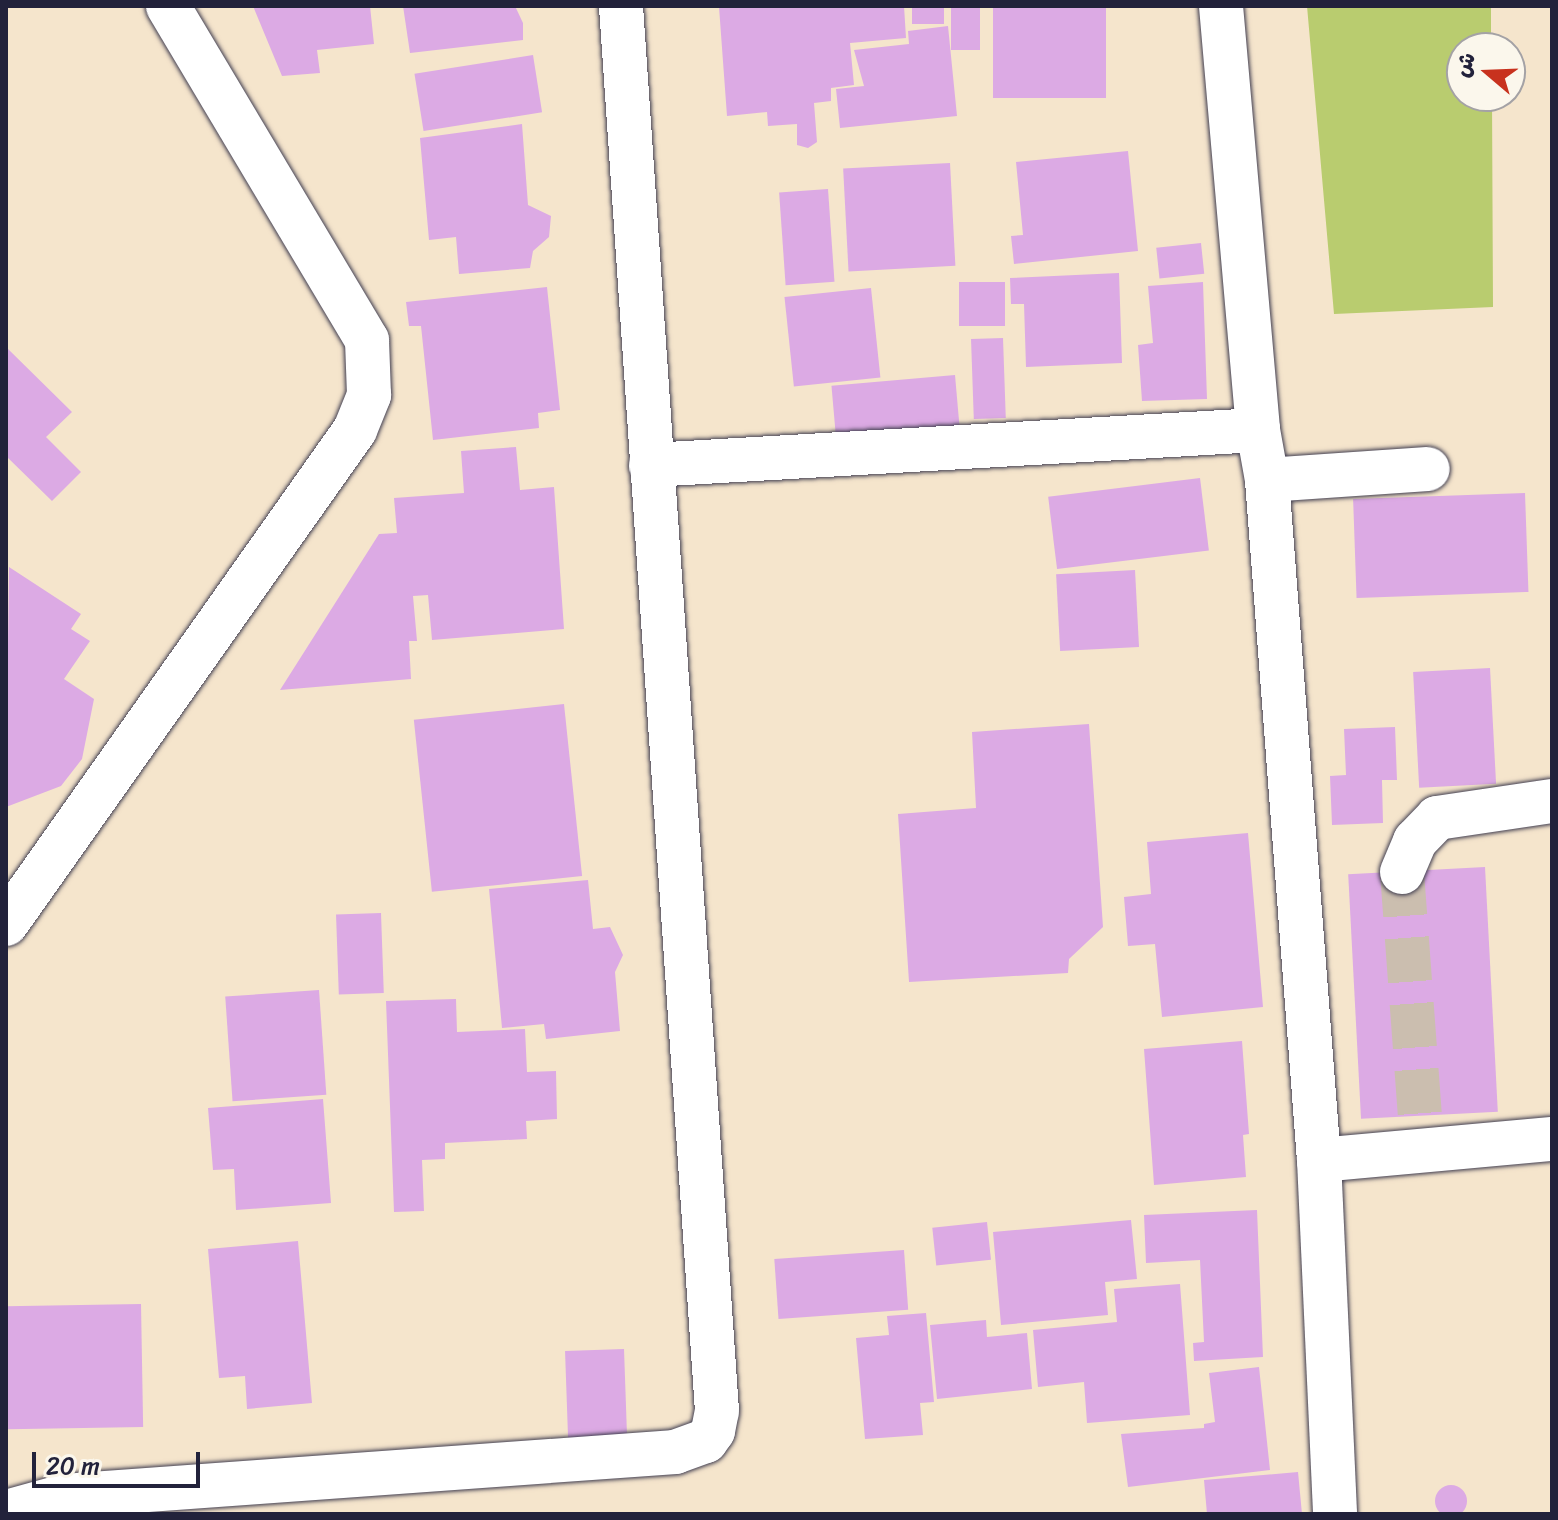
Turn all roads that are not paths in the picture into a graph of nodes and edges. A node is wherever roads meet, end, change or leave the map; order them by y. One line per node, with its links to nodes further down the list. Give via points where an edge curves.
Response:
1 (168, 6): 10 (street, via 367,340 369,395 355,430)
2 (621, 6): 5 (street)
3 (1221, 6): 4 (street)
4 (1258, 430): 5 (street); 7 (street)
5 (651, 465): 13 (street, via 717,1411 713,1431 706,1441 675,1452 64,1496)
6 (1428, 469): 7 (street)
7 (1267, 480): 12 (street)
8 (1552, 801): 9 (street, via 1437,818 1415,841)
9 (1402, 872)
10 (6, 924)
11 (1552, 1139): 12 (street, via 1422,1133)
12 (1319, 1160): 14 (street)
13 (6, 1512)
14 (1335, 1514)

